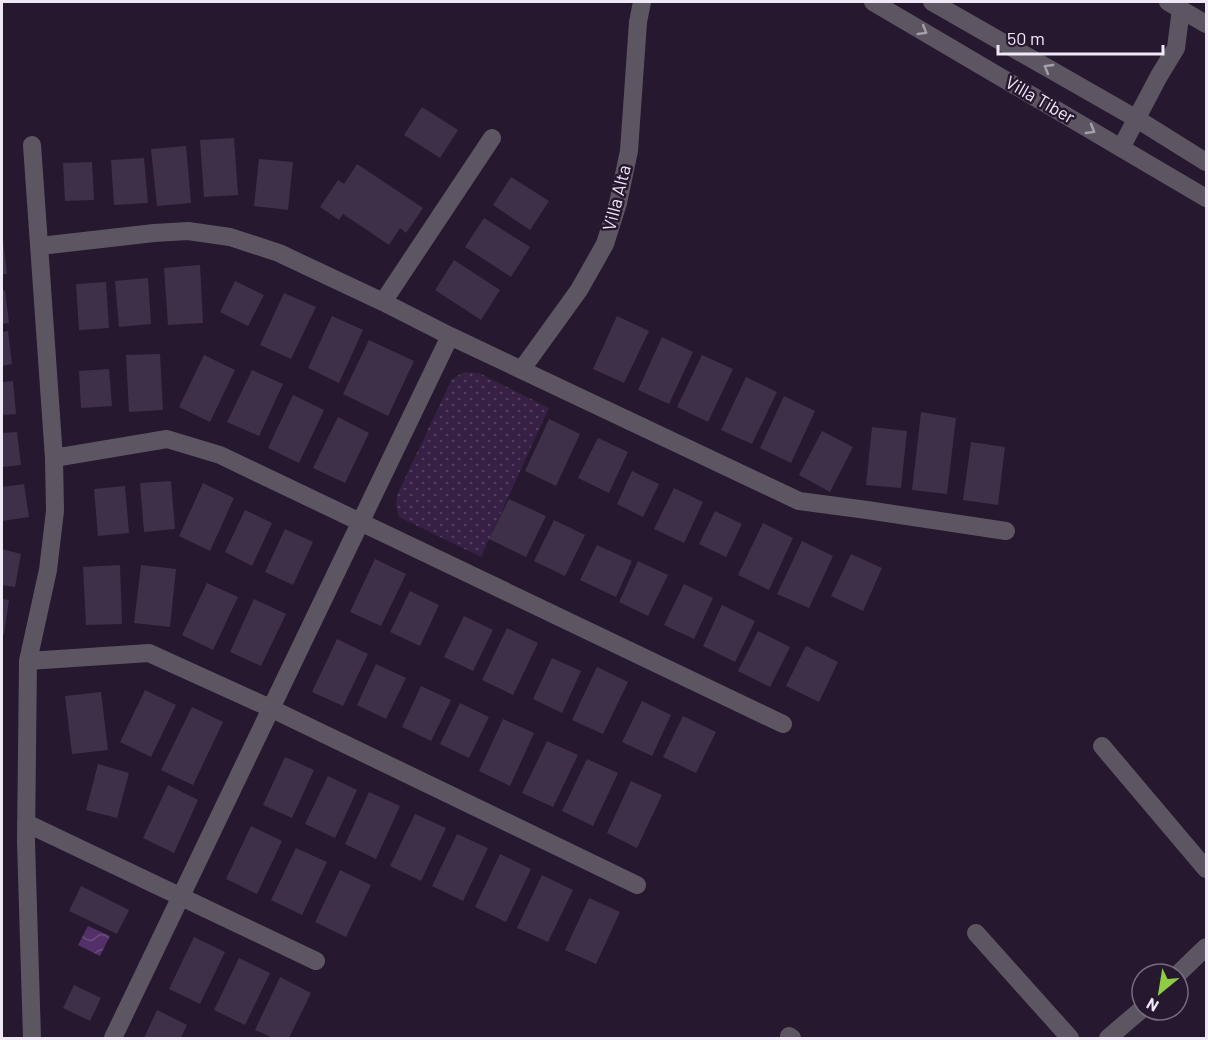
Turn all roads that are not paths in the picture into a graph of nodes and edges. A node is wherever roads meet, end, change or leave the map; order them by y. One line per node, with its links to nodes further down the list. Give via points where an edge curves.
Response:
1 (642, 2): 15 (street, Villa Alta, via 629,151 605,244 579,290)
2 (873, 2): 9 (street, Villa Tiber, one-way to 9)
3 (932, 2): 6 (street, Villa Tiber, one-way to 3)
4 (1174, 5): 5 (street); 6 (street, via 1176,48)
5 (1206, 24)
6 (1137, 119): 9 (street); 10 (street, Villa Tiber)
7 (492, 138): 13 (street)
8 (32, 145): 12 (street)
9 (1121, 148): 11 (street, Villa Tiber)
10 (1206, 162)
11 (1206, 198)
12 (40, 246): 13 (street, via 188,231 230,237 279,253); 16 (street)
13 (383, 302): 14 (street)
14 (450, 336): 15 (street); 17 (street)
15 (522, 369): 18 (street, via 799,501)
16 (54, 458): 17 (street, via 167,439 220,455); 19 (street, via 55,511 49,558)
17 (361, 522): 20 (street); 21 (street)
18 (1006, 531)
19 (28, 661): 20 (street, via 149,653); 23 (street)
20 (270, 708): 25 (street); 26 (street)
21 (783, 724)
22 (1102, 746): 24 (street)
23 (26, 823): 26 (street); 32 (street)
24 (1206, 869)
25 (637, 885)
26 (181, 895): 29 (street); 33 (street)
27 (976, 933): 34 (street)
28 (1206, 947): 30 (street)
29 (316, 961)
30 (1190, 962)
31 (1130, 1019): 35 (street)
32 (32, 1038)
33 (113, 1038)
34 (1070, 1038)
35 (1108, 1038)

